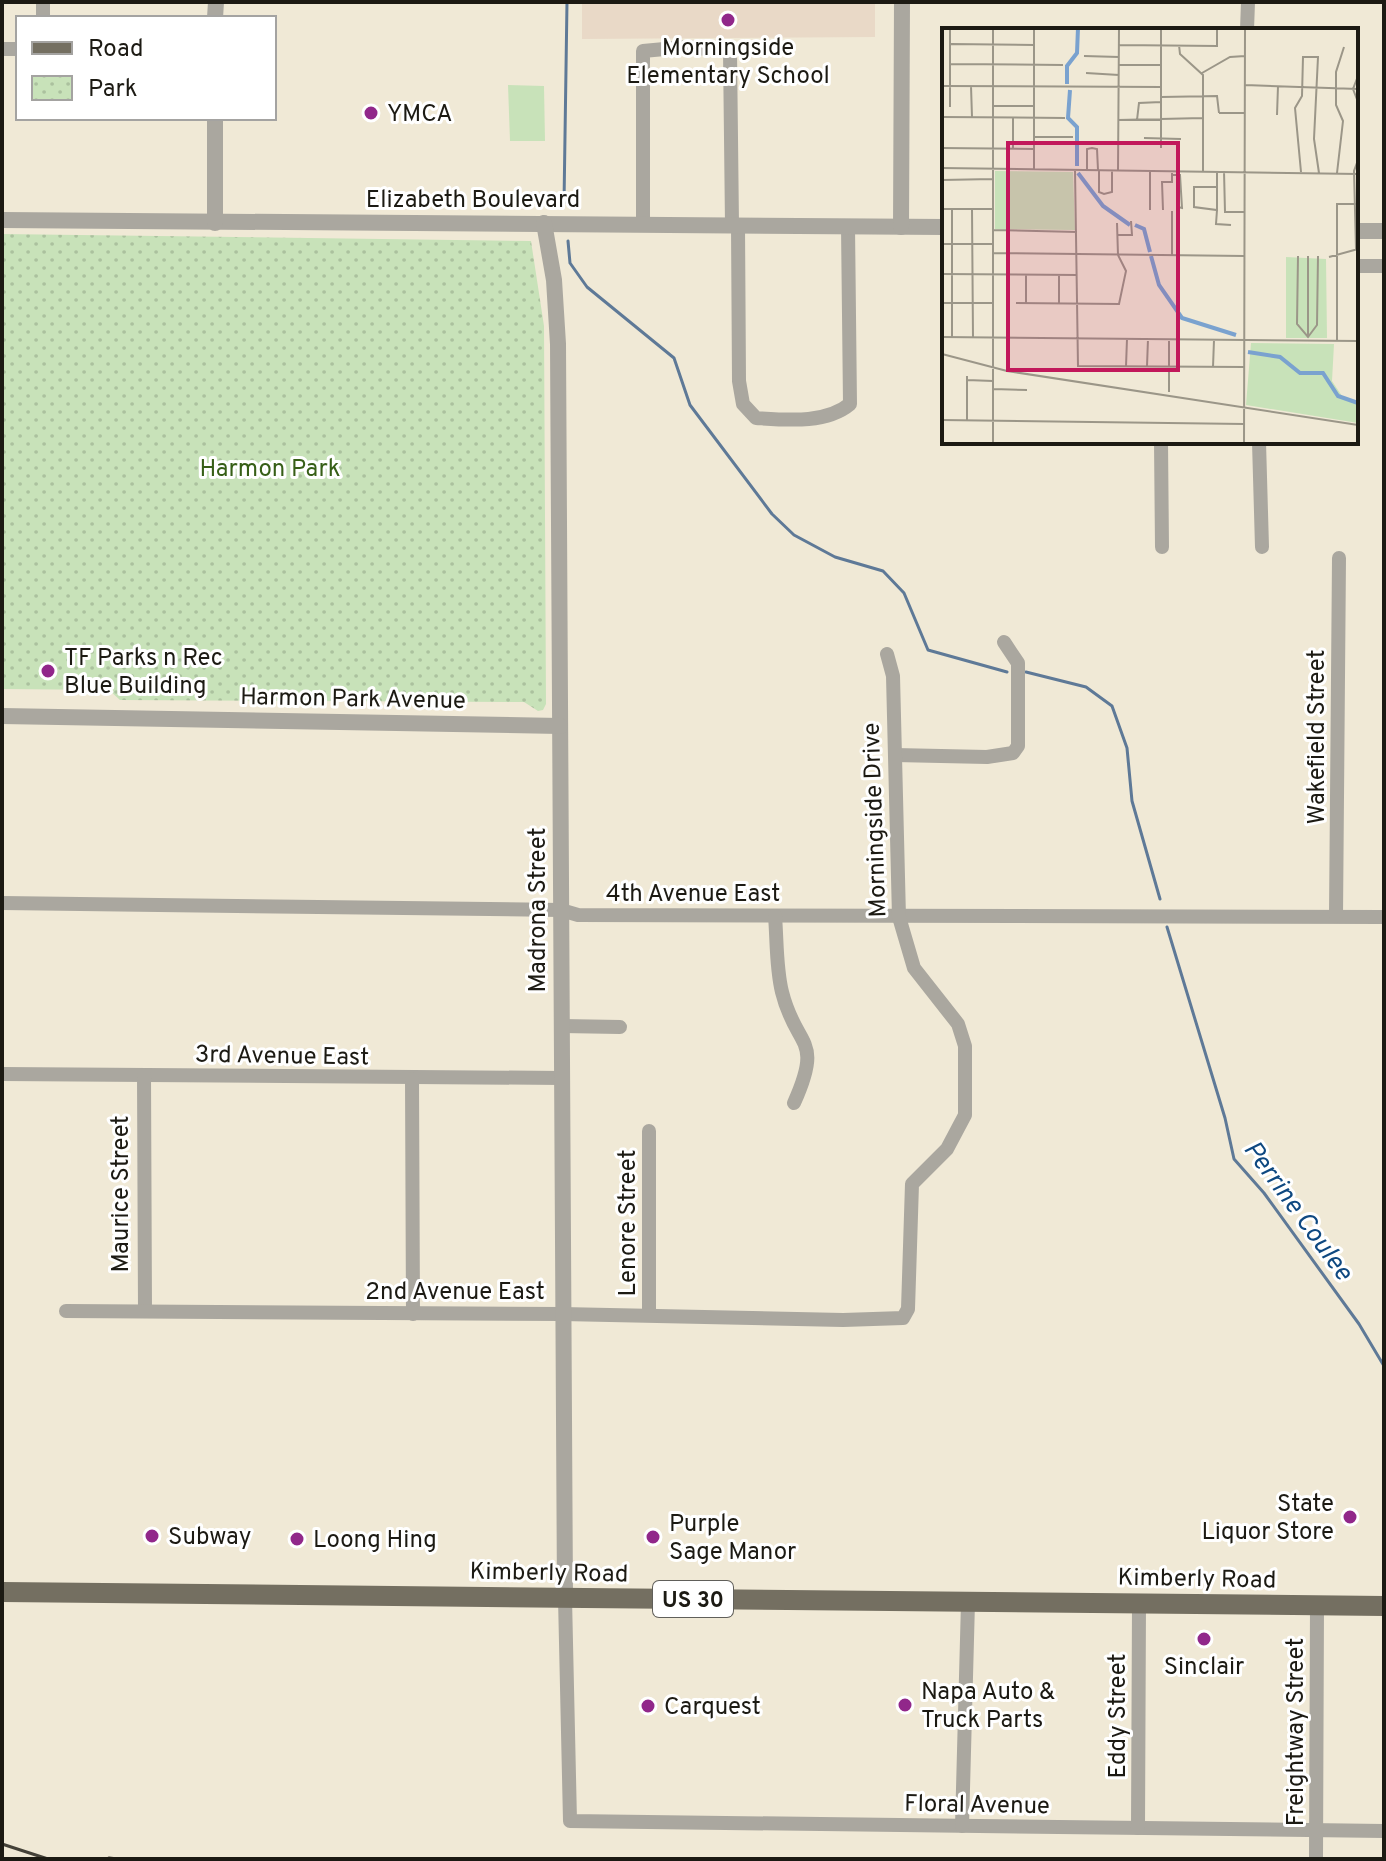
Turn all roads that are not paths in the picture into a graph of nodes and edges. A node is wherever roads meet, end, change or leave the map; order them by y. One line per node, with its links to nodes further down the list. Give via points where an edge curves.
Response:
1 (902, 2): 11 (street)
2 (1248, 2): 3 (street)
3 (1247, 28)
4 (215, 120): 6 (street)
5 (2, 220): 6 (street, Elizabeth Boulevard)
6 (215, 223): 7 (street, Elizabeth Boulevard)
7 (544, 223): 8 (street, Elizabeth Boulevard); 25 (street, Madrona Street, via 558,344)
8 (643, 224): 9 (street, Elizabeth Boulevard); 9 (street, via 643,51 686,47 730,51)
9 (735, 225): 10 (street, Elizabeth Boulevard); 10 (street, via 743,404 756,418 785,420 837,415 850,404)
10 (848, 226): 11 (street, Elizabeth Boulevard)
11 (901, 227): 12 (street, Elizabeth Boulevard)
12 (942, 227)
13 (1358, 231): 14 (street)
14 (1384, 231)
15 (1358, 266): 16 (street)
16 (1384, 266)
17 (1161, 444): 19 (street)
18 (1259, 444): 20 (street)
19 (1162, 547)
20 (1262, 547)
21 (1339, 558): 30 (street, Wakefield Street)
22 (1004, 642): 26 (street, via 1018,663 1018,746 1013,753)
23 (887, 654): 26 (street, Morningside Drive, via 893,676)
24 (2, 716): 25 (street, Harmon Park Avenue)
25 (560, 726): 28 (street, Madrona Street)
26 (895, 755): 31 (street, Morningside Drive)
27 (2, 903): 28 (street, 4th Avenue East)
28 (561, 910): 29 (street, 4th Avenue East, via 578,915); 33 (street, Madrona Street)
29 (775, 916): 31 (street, 4th Avenue East); 39 (street, via 782,992 809,1054 808,1071)
30 (1336, 916): 31 (street, 4th Avenue East); 32 (street, 4th Avenue East)
31 (899, 917): 46 (street, Morningside Drive, via 914,968 958,1024 965,1046 965,1115 947,1149 912,1184 908,1309 903,1318)
32 (1384, 917)
33 (562, 1026): 34 (street); 37 (street, Madrona Street)
34 (620, 1027)
35 (2, 1074): 36 (street, 3rd Avenue East)
36 (144, 1075): 38 (street, 3rd Avenue East); 42 (street, Maurice Street)
37 (562, 1078): 38 (street, 3rd Avenue East); 44 (street, Madrona Street)
38 (412, 1079): 43 (street)
39 (794, 1103)
40 (649, 1131): 45 (street, Lenore Street)
41 (66, 1311): 42 (street, 2nd Avenue East)
42 (145, 1311): 43 (street, 2nd Avenue East)
43 (413, 1314): 44 (street, 2nd Avenue East)
44 (562, 1314): 45 (street, 2nd Avenue East); 48 (street, Madrona Street)
45 (649, 1315): 46 (street, 2nd Avenue East)
46 (843, 1320)
47 (2, 1592): 48 (main road, Kimberly Road / US 30)
48 (565, 1598): 49 (main road, Kimberly Road / US 30); 53 (street, Floral Avenue, via 570,1821)
49 (968, 1602): 50 (main road, Kimberly Road / US 30); 53 (street)
50 (1139, 1604): 51 (main road, Kimberly Road / US 30); 54 (street, Eddy Street)
51 (1317, 1606): 52 (main road, Kimberly Road / US 30); 55 (street, Freightway Street)
52 (1384, 1606)
53 (962, 1826): 54 (street, Floral Avenue)
54 (1138, 1828): 55 (street, Floral Avenue)
55 (1316, 1830): 56 (street, Floral Avenue); 57 (street, Freightway Street)
56 (1384, 1831)
57 (1316, 1859)

